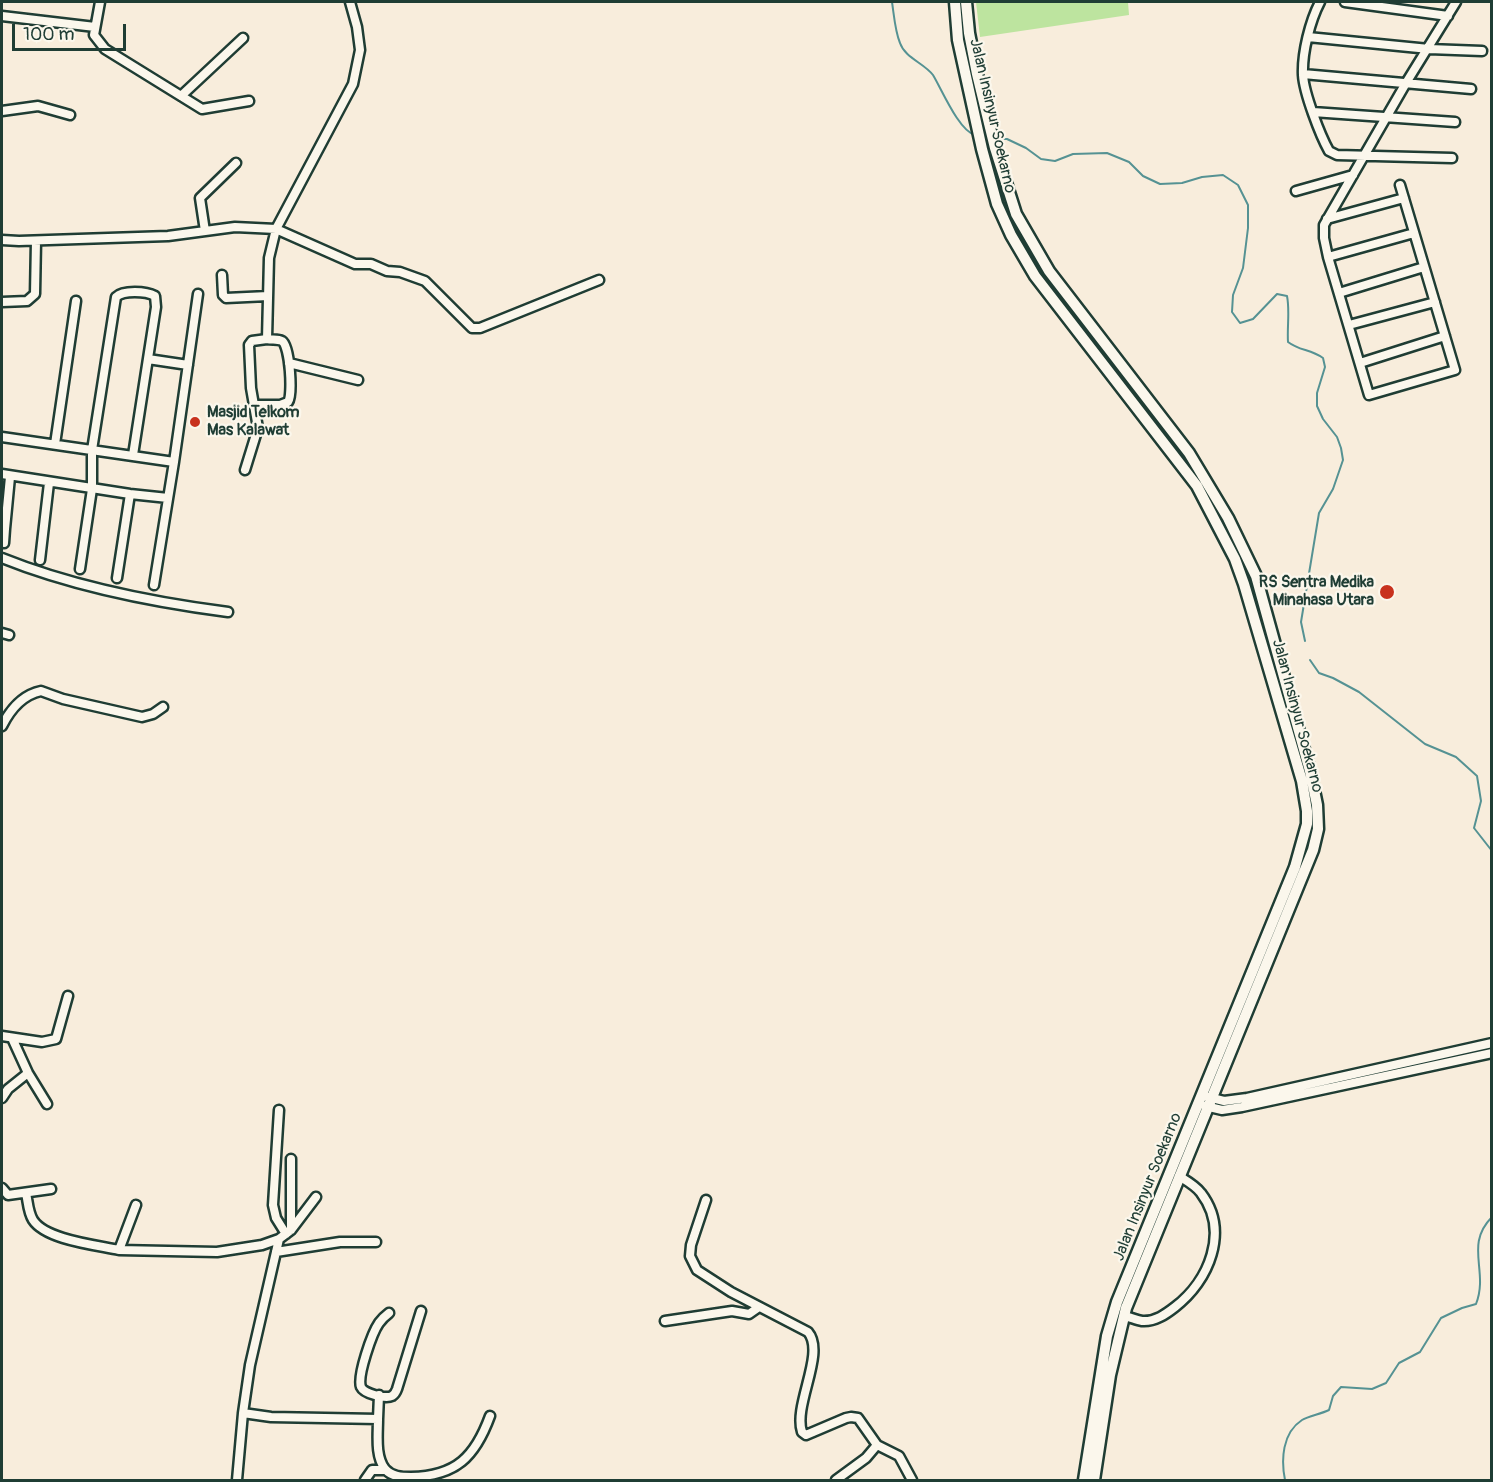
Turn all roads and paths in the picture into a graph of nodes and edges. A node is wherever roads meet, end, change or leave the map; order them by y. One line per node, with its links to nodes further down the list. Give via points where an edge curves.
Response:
1 (100, 2): 10 (street)
2 (351, 2): 35 (street, via 360,50 352,84)
3 (955, 2): 26 (main road, Jalan Insinyur Soekarno, via 958,40)
4 (966, 2): 24 (main road, Jalan Insinyur Soekarno)
5 (1320, 2): 11 (street)
6 (1345, 2): 9 (street)
7 (1456, 2): 9 (street)
8 (2, 16): 10 (street)
9 (1448, 16): 13 (street)
10 (95, 27): 18 (street, via 95,37 105,49)
11 (1308, 37): 13 (street); 15 (street)
12 (243, 38): 18 (street)
13 (1429, 49): 14 (street); 16 (street)
14 (1482, 51)
15 (1303, 74): 16 (street); 21 (street)
16 (1406, 83): 17 (street); 23 (street)
17 (1471, 89)
18 (181, 96): 19 (street, via 201,109)
19 (249, 101)
20 (2, 111): 22 (street, via 38,106)
21 (1313, 112): 23 (street); 27 (street, via 1330,153)
22 (70, 115)
23 (1386, 118): 25 (street); 27 (street)
24 (989, 122): 26 (main road); 77 (main road, Jalan Insinyur Soekarno, via 1016,214 1031,244 1212,489 1256,576)
25 (1455, 122)
26 (977, 126): 79 (main road, Jalan Insinyur Soekarno, via 997,204 1022,255 1197,486 1235,559)
27 (1364, 155): 28 (street); 30 (street)
28 (1452, 158)
29 (236, 163): 36 (street, via 201,198)
30 (1353, 175): 32 (street); 34 (street)
31 (1400, 186): 33 (street)
32 (1296, 191)
33 (1404, 198): 34 (street); 37 (street)
34 (1327, 219): 40 (street, via 1323,229)
35 (276, 229): 36 (street, via 235,227); 43 (street, via 355,264 371,264 425,281 472,328); 46 (street, via 269,258)
36 (205, 231): 39 (street)
37 (1414, 234): 40 (street); 41 (street)
38 (2, 240): 39 (street)
39 (36, 241): 48 (street, via 35,294 27,301)
40 (1328, 257): 44 (street)
41 (1425, 267): 44 (street); 49 (street)
42 (222, 275): 46 (street, via 226,298)
43 (599, 279)
44 (1339, 293): 50 (street)
45 (198, 294): 56 (street)
46 (268, 296): 52 (street)
47 (76, 301): 60 (street)
48 (2, 302)
49 (1435, 302): 50 (street); 51 (street)
50 (1349, 326): 55 (street)
51 (1445, 336): 55 (street); 55 (street, via 1454,370 1369,395)
52 (267, 339): 54 (street, via 283,341); 58 (street, via 249,345)
53 (148, 359): 56 (street); 61 (street, via 155,296 119,294); 62 (street)
54 (289, 363): 57 (street); 58 (street, via 291,399 280,405)
55 (1360, 363)
56 (188, 365): 63 (street)
57 (358, 380)
58 (255, 405): 64 (street, via 258,432)
59 (2, 437): 60 (street)
60 (55, 444): 61 (street)
61 (92, 450): 62 (street); 67 (street)
62 (133, 455): 63 (street)
63 (174, 462): 69 (street)
64 (245, 470)
65 (6, 476): 66 (street); 70 (street)
66 (49, 483): 67 (street); 73 (street)
67 (92, 489): 68 (street); 74 (street)
68 (130, 494): 69 (street); 75 (street)
69 (168, 498): 76 (street)
70 (4, 528): 71 (street)
71 (4, 543)
72 (2, 558): 78 (street, via 82,585)
73 (40, 560)
74 (80, 569)
75 (117, 578)
76 (154, 585)
77 (1264, 610): 79 (main road); 89 (main road, Jalan Insinyur Soekarno, via 1310,771 1318,829 1306,866)
78 (228, 612)
79 (1253, 613): 89 (main road, Jalan Insinyur Soekarno, via 1302,782 1306,831)
80 (163, 707): 81 (street, via 142,717 40,691 21,701)
81 (2, 726)
82 (68, 996): 84 (street, via 56,1039 42,1042)
83 (2, 1036): 84 (street)
84 (12, 1038): 87 (street)
85 (1491, 1043): 89 (street, via 1247,1098)
86 (1491, 1053): 89 (street, via 1242,1107 1222,1110)
87 (28, 1073): 88 (street); 90 (street)
88 (2, 1098)
89 (1205, 1101): 93 (main road, Jalan Insinyur Soekarno); 119 (main road, Jalan Insinyur Soekarno, via 1117,1302 1107,1336)
90 (47, 1104)
91 (279, 1110): 100 (street, via 273,1205)
92 (291, 1160): 100 (street)
93 (1179, 1176): 107 (main road, Jalan Insinyur Soekarno); 107 (street, via 1201,1193 1212,1213 1215,1231 1208,1266 1190,1294 1162,1317 1142,1321)
94 (2, 1188): 96 (street, via 8,1195)
95 (51, 1189): 96 (street)
96 (26, 1193): 102 (street, via 31,1215 42,1230)
97 (316, 1197): 100 (street)
98 (706, 1200): 104 (street, via 691,1245 693,1264 702,1275)
99 (136, 1205): 102 (street)
100 (285, 1235): 102 (street, via 262,1245 217,1252); 103 (street)
101 (376, 1242): 103 (street, via 340,1242)
102 (119, 1250)
103 (276, 1252): 110 (street, via 255,1337)
104 (759, 1307): 108 (street, via 749,1314 732,1311); 113 (street, via 808,1332 813,1340 815,1351 801,1416 802,1432 806,1435 855,1417)
105 (420, 1311): 109 (street, via 397,1389 389,1397)
106 (389, 1313): 109 (street, via 378,1324 362,1371 362,1389)
107 (1124, 1316): 120 (main road, Jalan Insinyur Soekarno, via 1110,1375)
108 (665, 1321)
109 (379, 1395): 112 (street)
110 (243, 1413): 112 (street); 115 (street)
111 (490, 1416): 114 (street, via 478,1444 452,1469 430,1476 400,1477)
112 (378, 1419): 114 (street, via 377,1444)
113 (877, 1444): 117 (street, via 866,1458); 118 (street, via 899,1456)
114 (386, 1470): 116 (street, via 372,1470)
115 (237, 1480)
116 (365, 1480)
117 (836, 1480)
118 (912, 1480)
119 (1084, 1480)
120 (1094, 1480)

